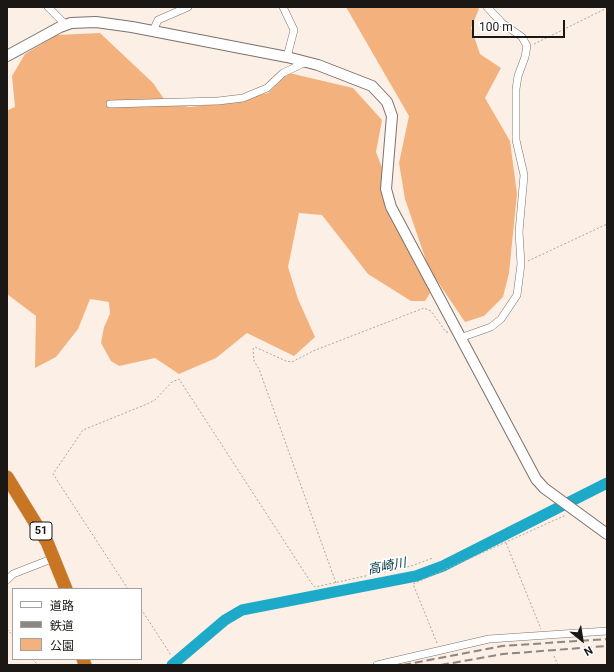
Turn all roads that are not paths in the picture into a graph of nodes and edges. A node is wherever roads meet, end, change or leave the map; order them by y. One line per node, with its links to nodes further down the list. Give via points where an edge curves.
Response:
1 (48, 7): 5 (street)
2 (188, 7): 6 (street, via 158,20)
3 (283, 7): 8 (street, via 294,30)
4 (487, 7): 11 (street, via 502,23 522,37 526,46 516,89 516,140 524,175 519,232 521,264 517,295 501,319 491,328)
5 (66, 25): 6 (street, via 96,22); 7 (street)
6 (153, 31): 8 (street)
7 (7, 56)
8 (287, 57): 9 (street)
9 (306, 62): 10 (street, via 283,73 267,88 244,98); 11 (street, via 363,81 372,86 387,102 392,116 386,189 388,199)
10 (110, 104)
11 (459, 335): 13 (street, via 536,479 544,488)
12 (7, 477): 14 (highway, 51)
13 (607, 534)
14 (54, 558): 15 (street, via 13,574); 16 (highway, 51)
15 (7, 580)
16 (66, 588)
17 (607, 631): 18 (street, via 489,639)
18 (377, 665)

